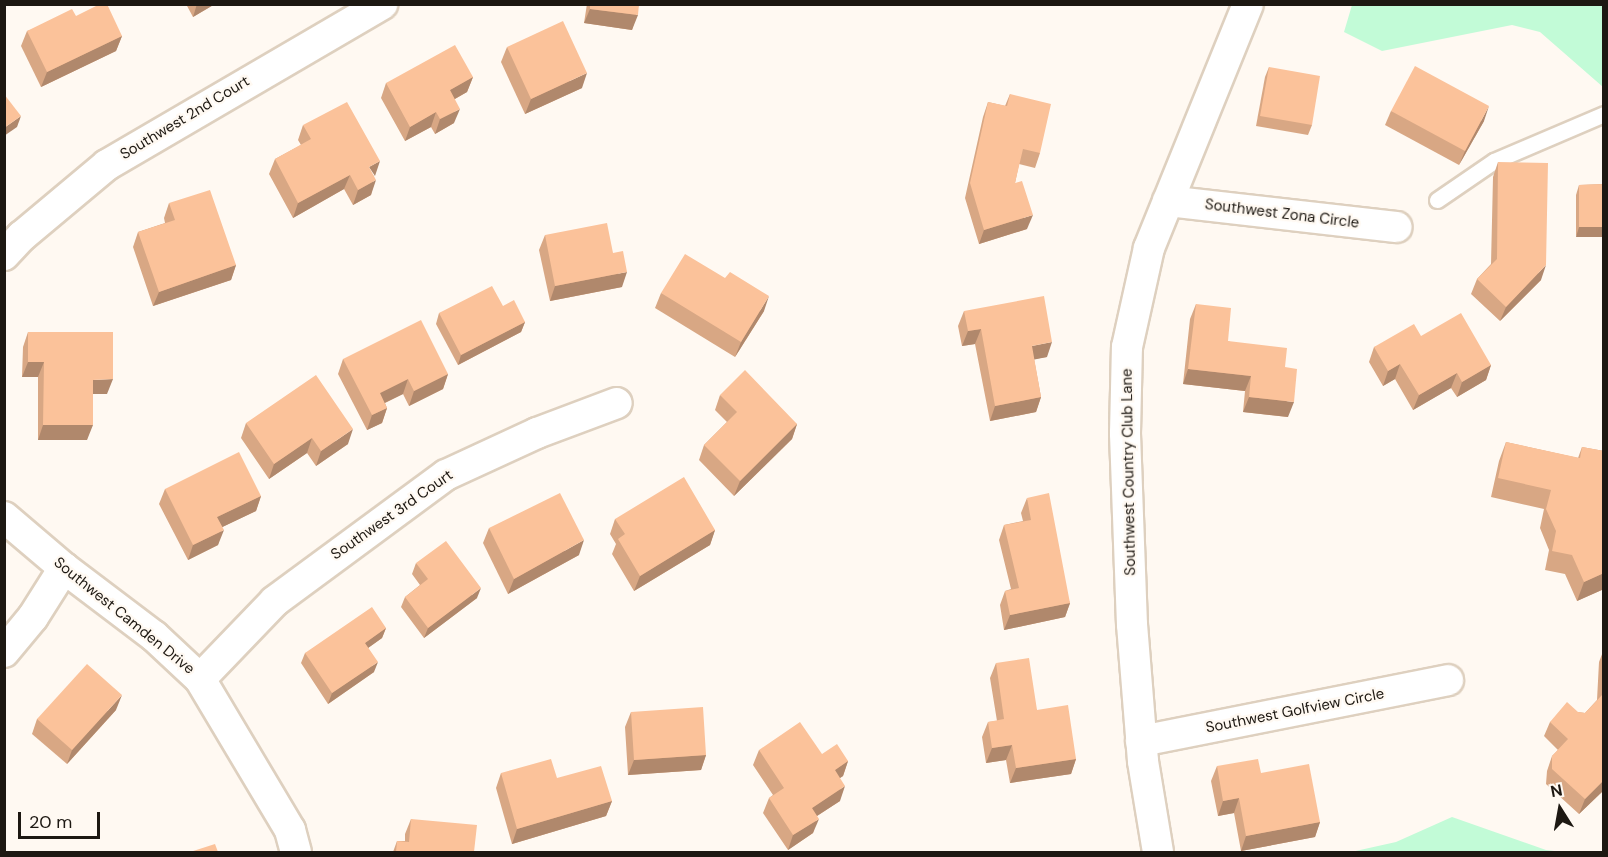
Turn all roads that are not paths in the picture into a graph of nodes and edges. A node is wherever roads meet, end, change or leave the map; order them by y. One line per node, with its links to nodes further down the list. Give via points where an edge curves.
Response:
1 (382, 4): 7 (street, Southwest 2nd Court, via 107,165)
2 (1248, 4): 5 (street, Southwest Country Club Lane)
3 (1604, 114): 4 (lane, via 1494,161)
4 (1437, 200)
5 (1168, 201): 6 (street, Southwest Zona Circle); 14 (street, Southwest Country Club Lane, via 1146,257 1127,347 1125,433)
6 (1397, 227)
7 (4, 255)
8 (617, 403): 12 (street, Southwest 3rd Court, via 537,433 446,475 275,600)
9 (4, 517): 10 (street, Southwest Camden Drive)
10 (63, 568): 11 (street, via 33,617); 12 (street, Southwest Camden Drive, via 153,636)
11 (4, 652)
12 (200, 679): 15 (street, Southwest Camden Drive, via 290,830)
13 (1448, 680): 14 (street, Southwest Golfview Circle)
14 (1141, 741): 16 (street, Southwest Country Club Lane)
15 (296, 852)
16 (1158, 852)

